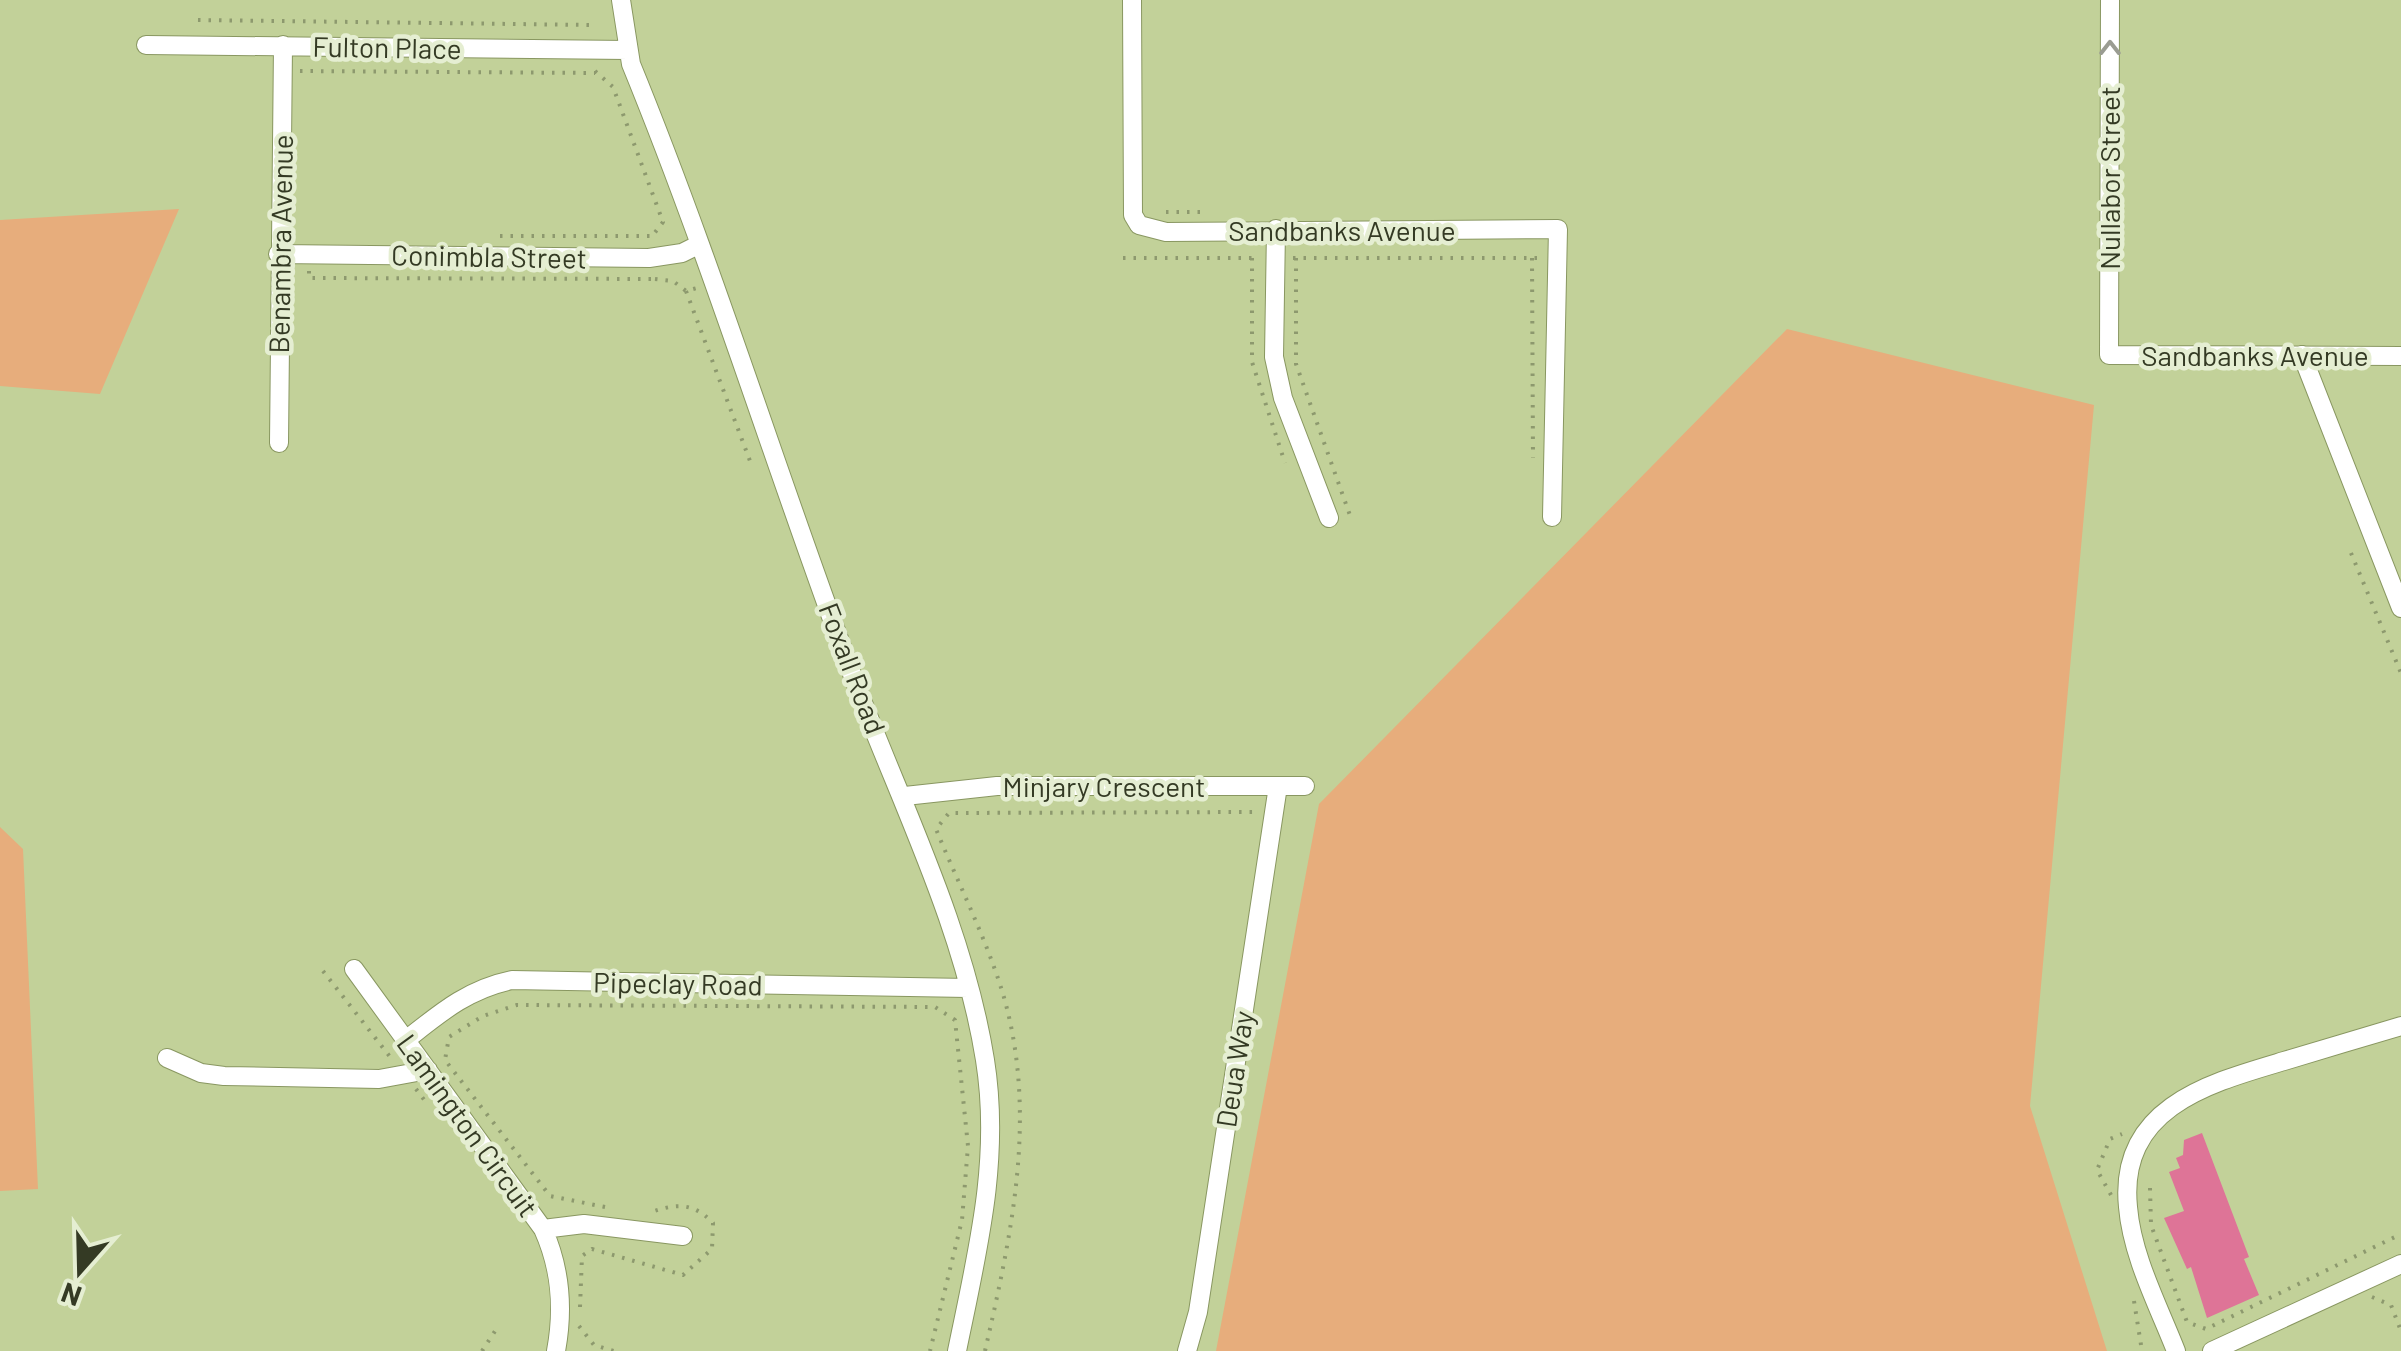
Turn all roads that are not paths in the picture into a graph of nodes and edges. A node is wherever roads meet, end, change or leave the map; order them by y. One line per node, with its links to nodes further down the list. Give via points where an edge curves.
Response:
1 (621, 0): 6 (street, Foxall Road)
2 (1132, 0): 7 (street, Sandbanks Avenue, via 1133,215 1139,225)
3 (2110, 0): 10 (street, Nullabor Street, one-way to 3)
4 (146, 45): 5 (street, Fulton Place)
5 (283, 46): 6 (street, Fulton Place); 9 (street, Benambra Avenue)
6 (628, 50): 8 (street, Foxall Road)
7 (1276, 229): 14 (street, Sandbanks Avenue, via 1558,229); 15 (street, via 1274,357)
8 (698, 245): 9 (street, Conimbla Street, via 653,258); 20 (street, Foxall Road, via 857,686)
9 (278, 254): 13 (street, Benambra Avenue)
10 (2108, 355): 11 (street, Sandbanks Avenue)
11 (2302, 355): 12 (street, Sandbanks Avenue); 16 (street)
12 (2401, 356)
13 (278, 443)
14 (1552, 517)
15 (1329, 518)
16 (2394, 571): 17 (street)
17 (2401, 608)
18 (1278, 786): 19 (street, Minjary Crescent); 20 (street, Minjary Crescent, via 997,786); 32 (street, Deua Way)
19 (1305, 786)
20 (905, 796): 22 (street, Foxall Road)
21 (354, 969): 24 (street, Lamington Circuit)
22 (968, 988): 24 (street, Pipeclay Road, via 512,980 456,1000); 31 (street, Foxall Road, via 985,1059 990,1184)
23 (2401, 1026): 33 (street, via 2194,1089 2158,1118 2132,1164 2127,1204 2133,1239)
24 (406, 1040): 26 (street, Lamington Circuit)
25 (167, 1058): 26 (street, via 224,1076 408,1077)
26 (428, 1070): 27 (street, Lamington Circuit)
27 (543, 1229): 28 (street, via 584,1224); 30 (street, Lamington Circuit, via 560,1287)
28 (683, 1236)
29 (2400, 1266): 34 (street)
30 (556, 1351)
31 (957, 1351)
32 (1187, 1351)
33 (2176, 1351)
34 (2212, 1351)

